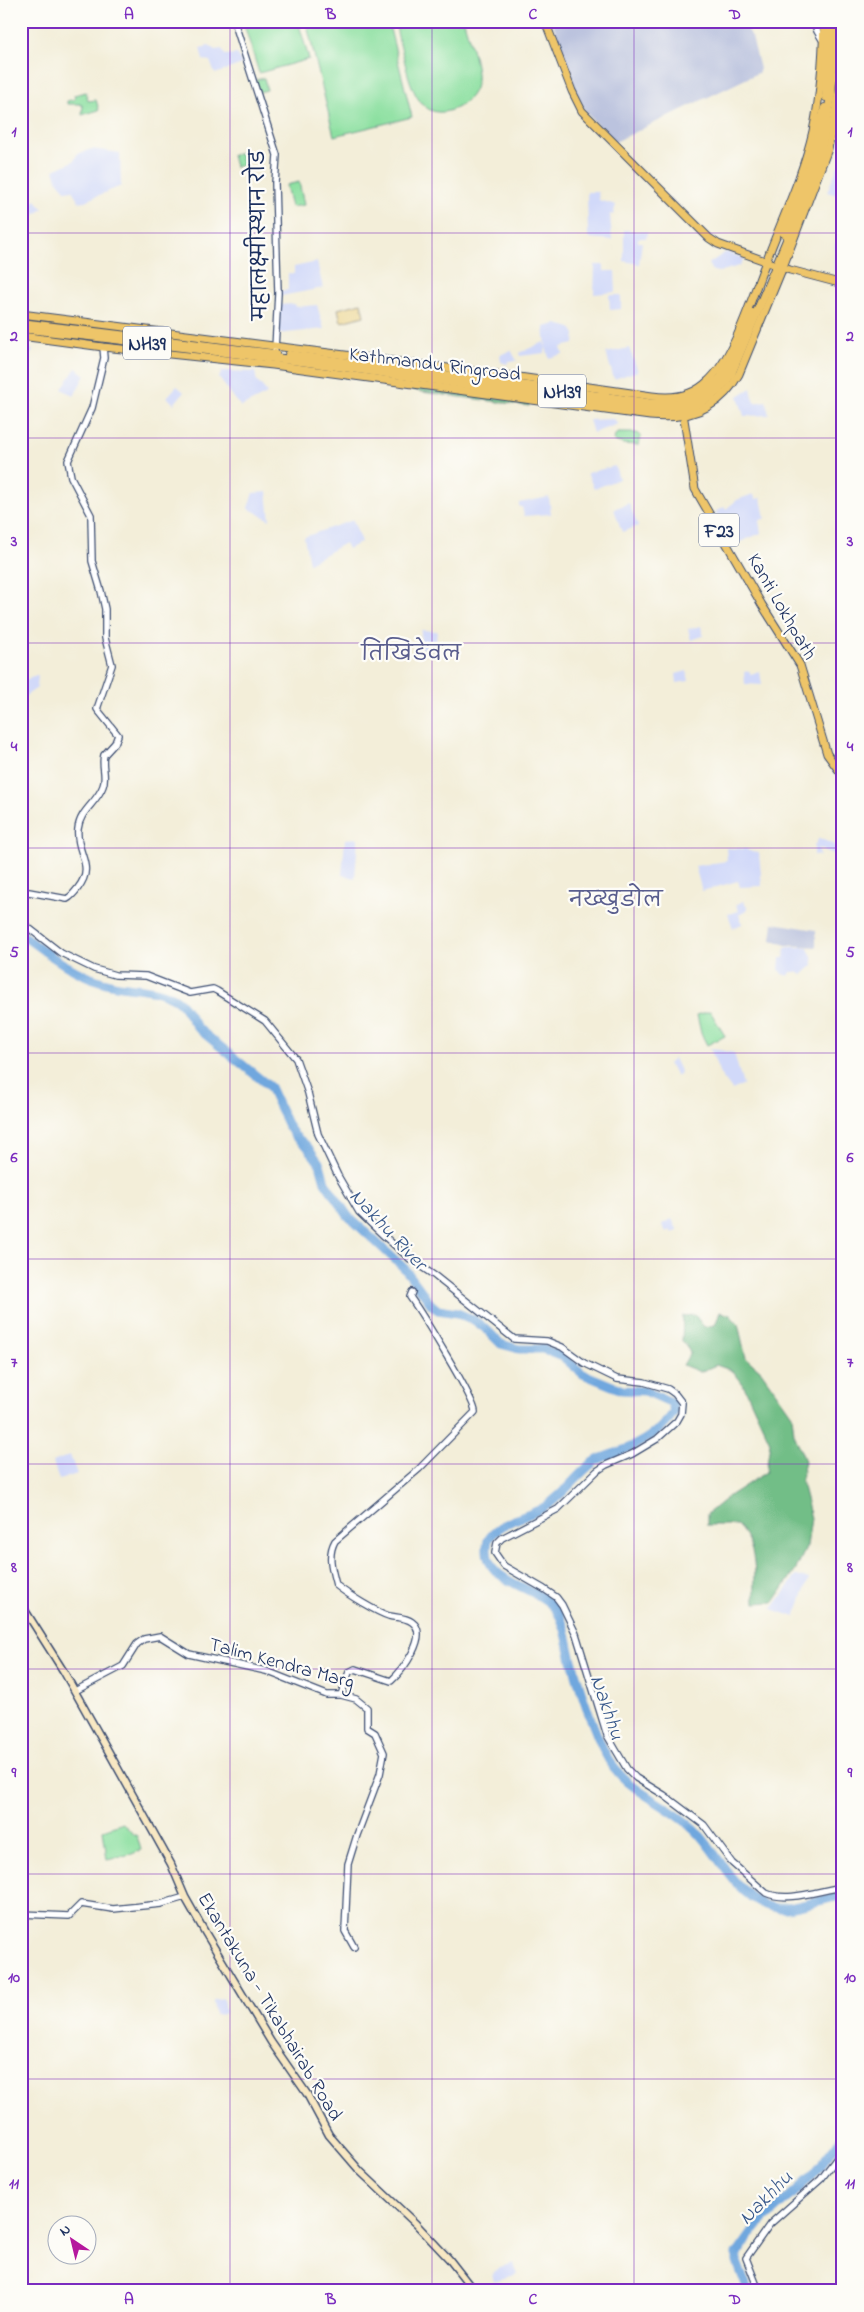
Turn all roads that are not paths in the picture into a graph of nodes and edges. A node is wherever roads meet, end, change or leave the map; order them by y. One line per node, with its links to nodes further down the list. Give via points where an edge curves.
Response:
1 (234, 21): 16 (street, महालक्ष्मीस्थान रोड, via 277,155 278,293)
2 (545, 21): 9 (main road, via 575,99 586,116 718,244)
3 (814, 21): 8 (street)
4 (824, 21): 8 (main road)
5 (830, 21): 9 (highway, Kathmandu Ringroad / NH39, via 827,89 819,133 809,170)
6 (836, 21): 9 (highway, Kathmandu Ringroad / NH39, via 833,86 824,139 807,191)
7 (842, 21): 9 (main road, via 840,87 830,141 818,180)
8 (823, 41): 9 (main road, via 821,82 812,138)
9 (774, 264): 10 (main road); 17 (highway, Kathmandu Ringroad / NH39, via 726,372 703,394); 17 (main road, via 746,359 733,384 714,403 698,412)
10 (843, 284)
11 (21, 314): 16 (main road)
12 (21, 323): 16 (highway, Kathmandu Ringroad / NH39)
13 (21, 328): 16 (highway, Kathmandu Ringroad / NH39)
14 (21, 336): 15 (main road)
15 (103, 347): 16 (main road); 19 (street, via 104,358 92,408 71,454 69,468 91,515 92,562 105,609 105,638 112,665 97,708 118,735 102,760 104,784 84,811 78,829 86,877 67,899 29,892)
16 (274, 356): 17 (highway, Kathmandu Ringroad / NH39); 17 (main road, via 650,416)
17 (681, 406): 18 (main road, Kanti Lokhpath / F23, via 695,489 800,665 827,754)
18 (843, 776)
19 (21, 896)
20 (21, 922): 25 (street, via 61,953 94,969 115,975 146,976 190,993 217,990 265,1021 296,1059 318,1134 338,1176 358,1212 384,1236 514,1339 547,1341 617,1379 656,1385 679,1398 681,1414 668,1431 645,1447 597,1471 558,1509 502,1538 495,1553 504,1566 544,1589 562,1605 576,1634 607,1735 632,1775 704,1825 732,1863 766,1894 787,1898)
21 (412, 1292): 24 (street, via 410,1297 470,1396 475,1412 419,1469 335,1541 331,1548 336,1585 388,1616 411,1622 418,1636 402,1670 391,1681 355,1668 349,1672)
22 (21, 1604): 23 (main road, Ekantakuna - Tikabhairab Road)
23 (75, 1691): 24 (street, Talim Kendra Marg, via 123,1666 144,1639 160,1636 193,1655 266,1671 327,1695); 26 (main road, Ekantakuna - Tikabhairab Road, via 172,1864)
24 (341, 1695): 28 (street, Talim Kendra Marg, via 365,1705 367,1728 376,1734 384,1753 380,1774 348,1864 344,1931)
25 (843, 1887)
26 (186, 1898): 27 (street, via 113,1909 82,1904 69,1916); 30 (main road, Ekantakuna - Tikabhairab Road, via 235,1984 343,2154 416,2224)
27 (21, 1914)
28 (354, 1947)
29 (843, 2150): 31 (street, via 821,2179 770,2224 746,2258)
30 (474, 2291)
31 (759, 2291)

